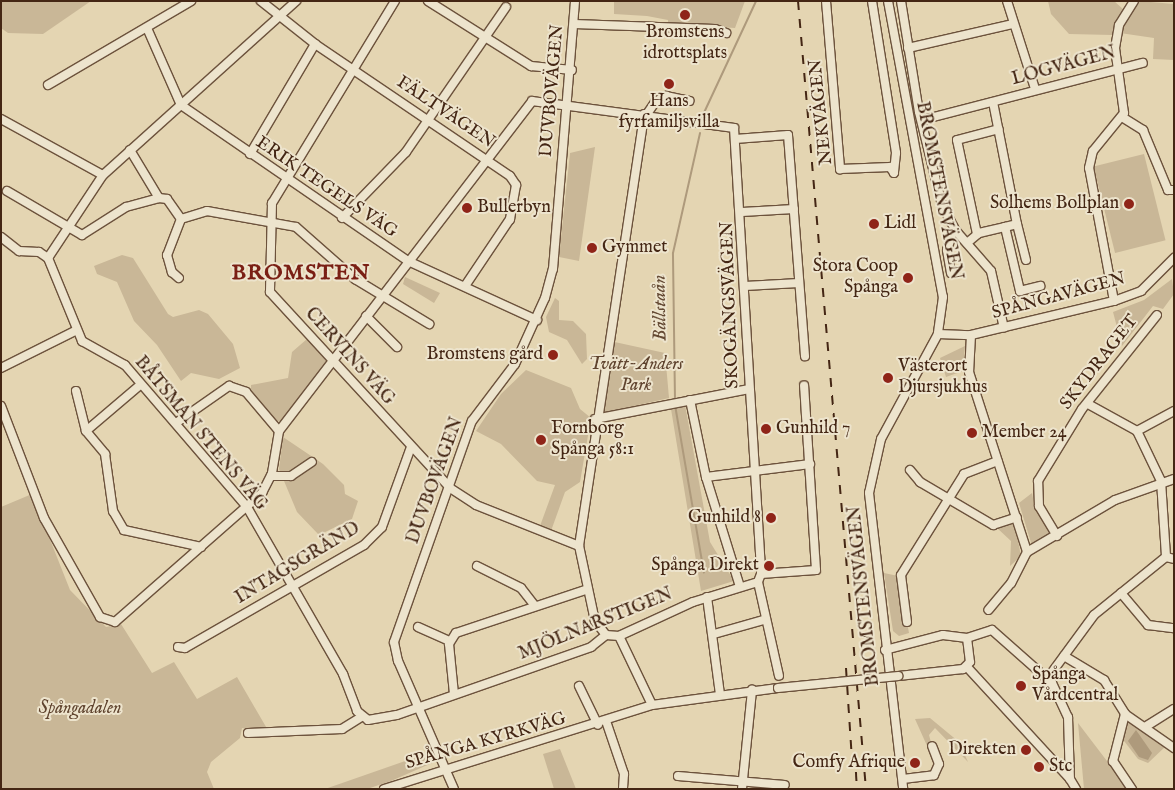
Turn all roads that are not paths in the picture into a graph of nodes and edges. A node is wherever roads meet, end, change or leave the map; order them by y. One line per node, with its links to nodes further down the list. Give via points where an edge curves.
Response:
1 (191, 1): 17 (street)
2 (261, 1): 14 (street, FÄLTVÄGEN)
3 (296, 1): 14 (street)
4 (395, 1): 24 (street, CERVINS VÄG)
5 (428, 1): 19 (street)
6 (575, 1): 15 (street, DUVBOVÄGEN)
7 (826, 1): 8 (street, NEKVÄGEN, via 840,169 890,167 894,173 896,153)
8 (872, 1)
9 (888, 1): 78 (street, BROMSTENSVÄGEN, via 942,278)
10 (900, 1): 21 (street)
11 (1006, 1): 16 (street)
12 (1134, 1): 23 (street, via 1119,25)
13 (506, 7): 19 (street)
14 (277, 18): 20 (street, FÄLTVÄGEN); 31 (street)
15 (574, 24): 18 (street, via 715,29); 25 (street, DUVBOVÄGEN)
16 (1013, 24): 21 (street); 27 (street)
17 (147, 28): 26 (street); 31 (street)
18 (726, 33)
19 (483, 36): 25 (street, via 530,66); 36 (street)
20 (315, 44): 24 (street, FÄLTVÄGEN); 40 (street)
21 (908, 48): 35 (street)
22 (1143, 63): 23 (street, LOGVÄGEN)
23 (1115, 68): 27 (street, LOGVÄGEN); 33 (street)
24 (353, 70): 36 (street, FÄLTVÄGEN); 43 (street, CERVINS VÄG)
25 (572, 70): 30 (street, DUVBOVÄGEN)
26 (48, 85)
27 (1035, 89): 29 (street, LOGVÄGEN)
28 (689, 101): 32 (street, via 666,96 655,102)
29 (992, 102): 35 (street, LOGVÄGEN); 37 (street, LOGVÄGEN)
30 (568, 104): 32 (street); 41 (street, via 532,101); 74 (street, DUVBOVÄGEN, via 553,270)
31 (181, 105): 39 (street); 40 (street, ERIK TEGELS VÄG)
32 (646, 114): 38 (street, via 734,128); 92 (street)
33 (1122, 117): 44 (street, via 1143,130 1168,190); 71 (street, via 1093,151 1089,168)
34 (1, 119): 42 (street)
35 (922, 120): 58 (street, via 942,205)
36 (430, 122): 41 (street, FÄLTVÄGEN); 49 (street)
37 (999, 129): 52 (street, LOGVÄGEN); 55 (street, via 957,140)
38 (735, 140): 47 (street, via 788,135); 48 (street, SKOGÄNGSVÄGEN)
39 (130, 150): 42 (street); 46 (street)
40 (250, 154): 43 (street, ERIK TEGELS VÄG)
41 (488, 160): 62 (street); 67 (street, FÄLTVÄGEN, via 516,185 512,212)
42 (103, 175): 54 (street)
43 (286, 178): 49 (street, ERIK TEGELS VÄG); 51 (street, CERVINS VÄG, via 272,203)
44 (1174, 190)
45 (7, 191): 54 (street)
46 (159, 198): 50 (street, via 167,199); 54 (street, via 126,207 88,235)
47 (794, 209): 48 (street); 66 (street)
48 (742, 212): 68 (street, SKOGÄNGSVÄGEN)
49 (342, 218): 62 (street, ERIK TEGELS VÄG)
50 (181, 219): 51 (street, via 207,211); 65 (street, via 167,255 172,272)
51 (269, 221): 70 (street, via 296,227); 82 (street, CERVINS VÄG, via 270,292)
52 (1017, 224): 53 (street); 61 (street, LOGVÄGEN)
53 (1005, 227): 55 (street); 69 (street, via 1020,291)
54 (71, 228): 59 (street)
55 (977, 234): 58 (street)
56 (952, 235): 64 (street, via 947,250)
57 (1, 237): 59 (street, via 19,251 39,252)
58 (967, 243): 76 (street, via 991,271)
59 (48, 258): 77 (street, via 68,301)
60 (1174, 258): 63 (street, SPÅNGAVÄGEN)
61 (1026, 260)
62 (408, 261): 67 (street, ERIK TEGELS VÄG); 70 (street)
63 (1171, 269): 71 (street, SPÅNGAVÄGEN, via 1141,291)
64 (951, 273)
65 (179, 278)
66 (799, 283): 68 (street); 81 (street)
67 (465, 286): 74 (street, ERIK TEGELS VÄG)
68 (746, 286): 86 (street, SKOGÄNGSVÄGEN)
69 (1040, 286)
70 (381, 296): 73 (street); 75 (street)
71 (1114, 301): 76 (street, SPÅNGAVÄGEN)
72 (1157, 315): 89 (street, SKYDRAGET, via 1127,346)
73 (366, 316): 80 (street); 82 (street)
74 (537, 320): 107 (street, DUVBOVÄGEN, via 515,364 472,421)
75 (429, 324)
76 (1004, 328): 79 (street, SPÅNGAVÄGEN)
77 (75, 331): 83 (street); 84 (street, BÅTSMAN STENS VÄG, via 82,341 125,366)
78 (938, 334): 79 (street, SPÅNGAVÄGEN); 136 (street, BROMSTENSVÄGEN, via 881,439 870,480 870,522)
79 (971, 335): 98 (street, via 967,366)
80 (397, 346)
81 (805, 356)
82 (334, 362): 95 (street); 97 (street, CERVINS VÄG)
83 (1, 368)
84 (140, 385): 93 (street, BÅTSMAN STENS VÄG); 94 (street)
85 (804, 386): 100 (street)
86 (749, 389): 88 (street); 101 (street, SKOGÄNGSVÄGEN)
87 (76, 391): 94 (street)
88 (690, 400): 92 (street); 104 (street)
89 (1088, 404): 96 (street); 111 (street, SKYDRAGET, via 1038,481 1039,506)
90 (1, 406): 113 (street, via 44,518 107,623 115,622)
91 (1174, 411): 96 (street)
92 (595, 419): 112 (street)
93 (176, 423): 95 (street, via 229,386 246,392); 109 (street, BÅTSMAN STENS VÄG)
94 (86, 431): 113 (street, via 105,454 113,511 124,530)
95 (279, 431): 103 (street)
96 (1137, 431): 106 (street)
97 (410, 447): 107 (street, CERVINS VÄG); 119 (street, INTAGSGRÄND, via 382,527 364,545)
98 (998, 461): 108 (street, via 964,474); 110 (street)
99 (312, 462): 103 (street, via 291,476)
100 (810, 464): 101 (street); 117 (street, via 816,570)
101 (754, 470): 104 (street); 117 (street, SKOGÄNGSVÄGEN)
102 (910, 470): 108 (street, via 920,482)
103 (271, 476): 109 (street)
104 (706, 477): 120 (street)
105 (1174, 479): 106 (street)
106 (1162, 481): 111 (street, via 1115,500); 115 (street)
107 (450, 488): 112 (street, CERVINS VÄG, via 476,505); 146 (street, DUVBOVÄGEN, via 394,642)
108 (949, 499): 110 (street, via 993,525); 127 (street, via 901,575)
109 (247, 507): 113 (street); 119 (street, BÅTSMAN STENS VÄG)
110 (1017, 517): 114 (street)
111 (1057, 536): 114 (street)
112 (579, 546): 121 (street)
113 (201, 547)
114 (1027, 552): 125 (street, via 1011,583)
115 (1170, 558): 122 (street)
116 (477, 566): 124 (street, via 521,588)
117 (762, 574): 118 (street)
118 (758, 582): 120 (street, MJÖLNARSTIGEN); 126 (street)
119 (293, 587): 135 (street, INTAGSGRÄND, via 185,648); 149 (street, BÅTSMAN STENS VÄG)
120 (740, 587): 123 (street, MJÖLNARSTIGEN)
121 (588, 589): 124 (street); 131 (street, via 595,621)
122 (1121, 593): 129 (street, via 1148,625); 137 (street, via 1094,615)
123 (707, 597): 130 (street); 132 (street, MJÖLNARSTIGEN)
124 (535, 606): 134 (street, via 456,633)
125 (988, 610)
126 (763, 620): 130 (street); 139 (street)
127 (907, 622)
128 (418, 627): 134 (street)
129 (1174, 628)
130 (714, 634): 144 (street)
131 (606, 635): 132 (street, MJÖLNARSTIGEN); 143 (street, MJÖLNARSTIGEN, via 591,647)
132 (619, 636): 145 (street)
133 (967, 638): 136 (street, via 953,633); 138 (street); 140 (street, via 992,630)
134 (449, 641): 143 (street)
135 (178, 647)
136 (885, 650): 158 (street, BROMSTENSVÄGEN)
137 (1064, 656): 140 (street); 148 (street, via 1104,680)
138 (967, 667): 142 (street, SPÅNGA KYRKVÄG, bridge); 159 (street)
139 (779, 676)
140 (1047, 679): 159 (street, via 1062,698 1068,717)
141 (579, 686): 151 (street, SPÅNGA KYRKVÄG)
142 (752, 690): 144 (street, SPÅNGA KYRKVÄG); 160 (street)
143 (454, 694): 146 (street, MJÖLNARSTIGEN)
144 (720, 694): 145 (street, SPÅNGA KYRKVÄG)
145 (652, 705): 150 (street, SPÅNGA KYRKVÄG)
146 (418, 707): 149 (street, via 382,720); 156 (street, DUVBOVÄGEN)
147 (1174, 709): 152 (street)
148 (1125, 714): 152 (street); 167 (street, via 1113,761)
149 (361, 717): 153 (street, via 342,729)
150 (606, 721): 151 (street, SPÅNGA KYRKVÄG); 164 (street, via 624,774)
151 (598, 724): 156 (street, SPÅNGA KYRKVÄG)
152 (1145, 727): 155 (street)
153 (248, 733)
154 (932, 746): 158 (street, via 939,764 934,775)
155 (1174, 748)
156 (447, 767): 162 (street, SPÅNGA KYRKVÄG); 163 (street, DUVBOVÄGEN)
157 (678, 776): 160 (street)
158 (903, 779): 165 (street, BROMSTENSVÄGEN)
159 (1070, 779): 166 (street)
160 (742, 785): 161 (street)
161 (785, 785)
162 (384, 789)
163 (454, 789)
164 (623, 789)
165 (903, 789)
166 (1076, 789)
167 (1132, 789)

